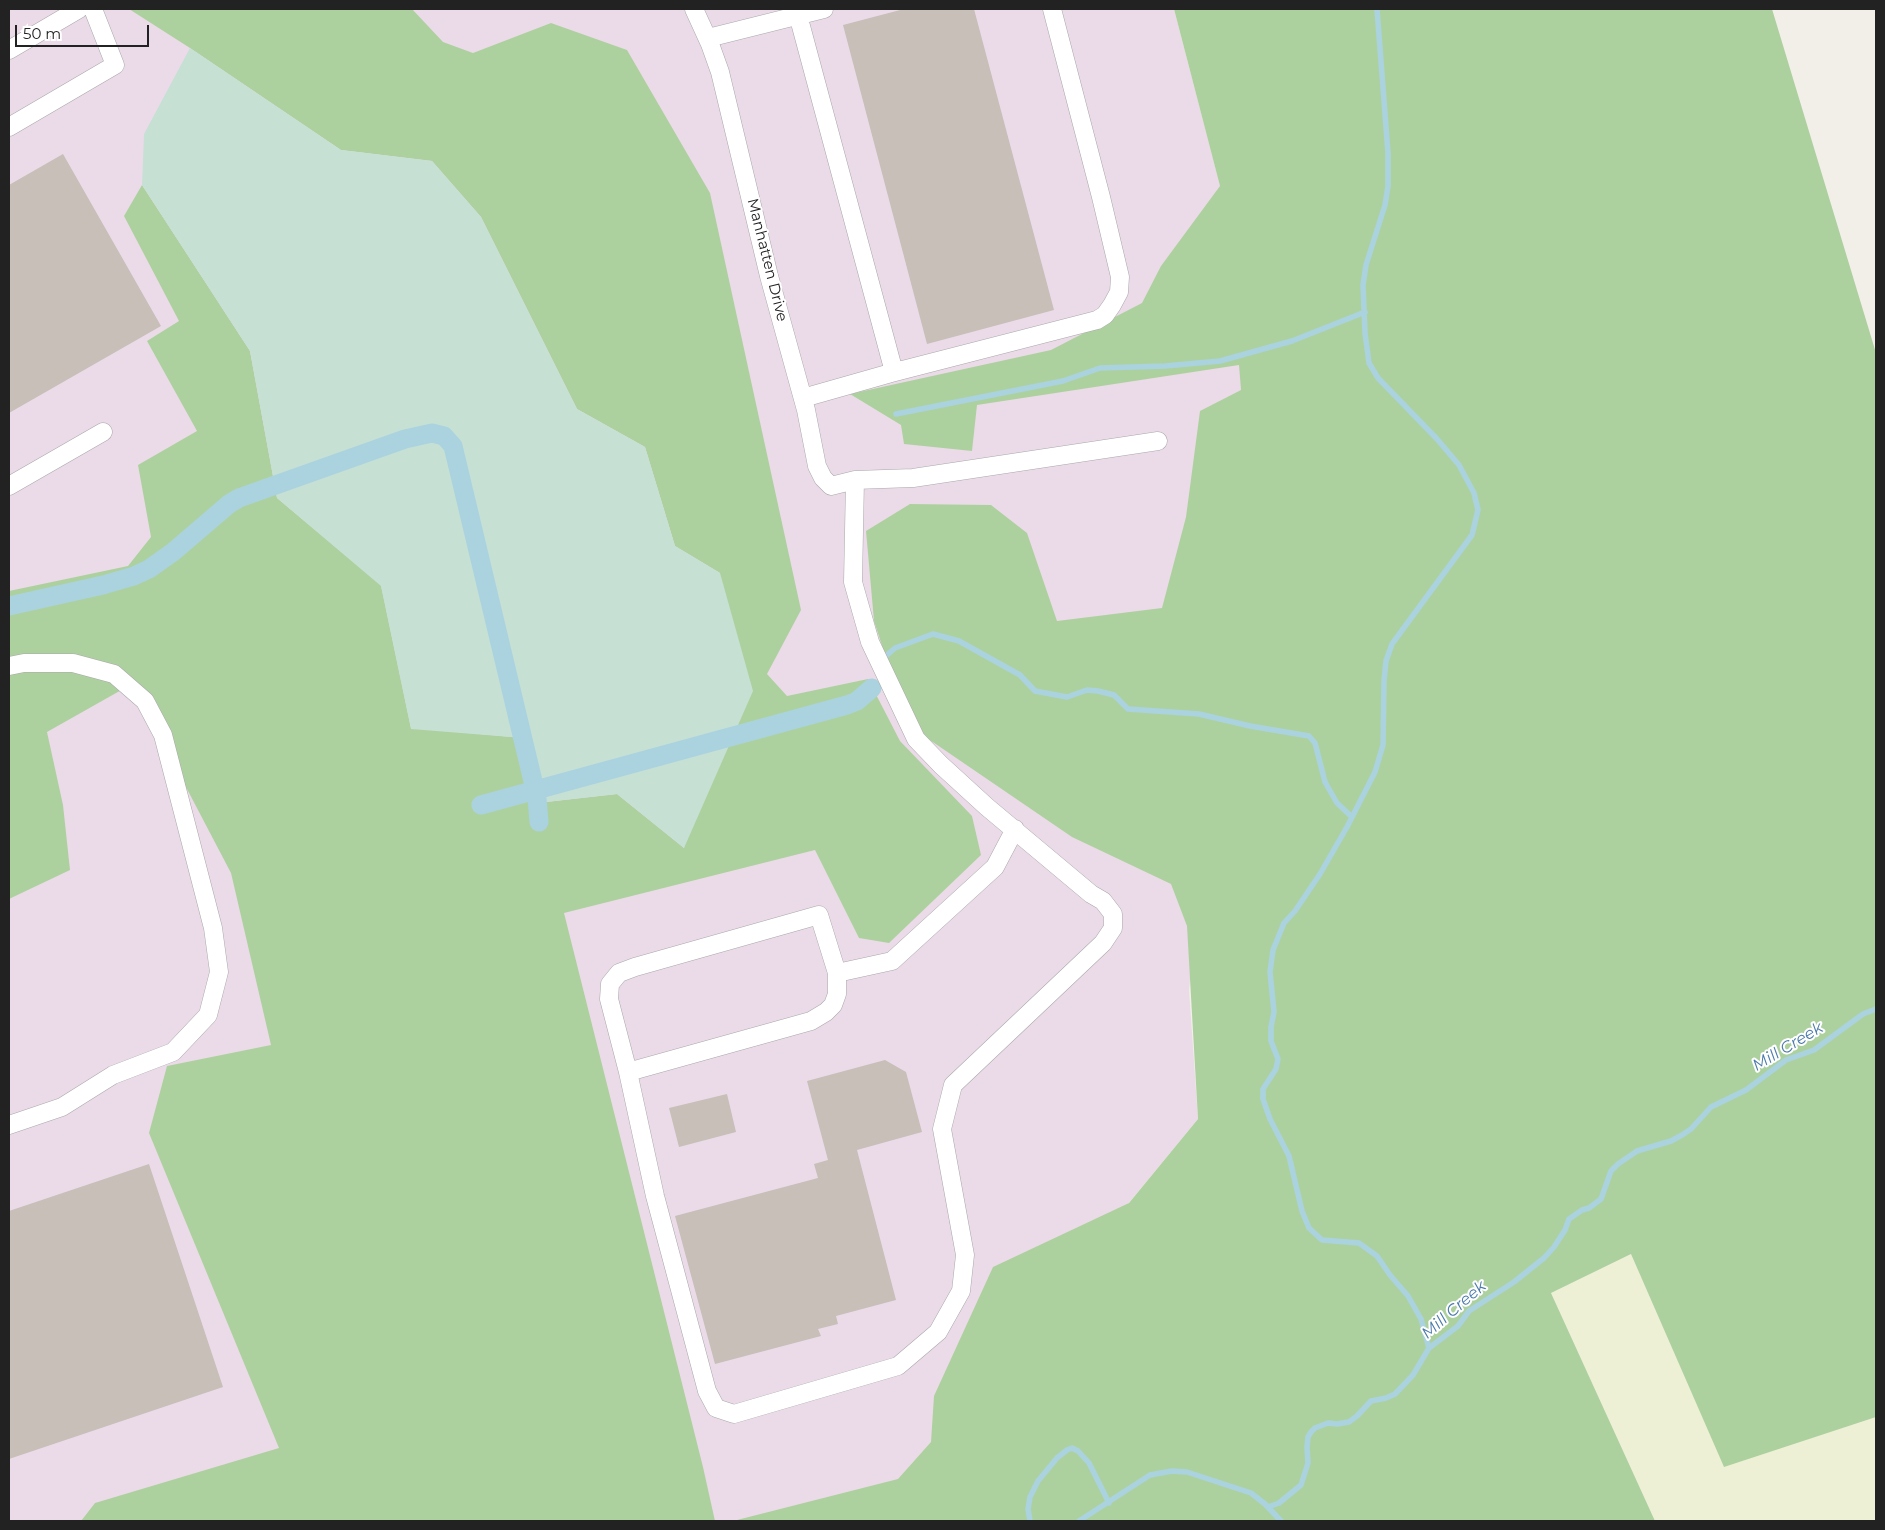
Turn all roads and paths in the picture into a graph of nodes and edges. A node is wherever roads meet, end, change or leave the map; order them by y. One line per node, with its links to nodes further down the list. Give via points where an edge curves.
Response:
1 (79, 9): 8 (street)
2 (93, 9): 9 (street, via 115,65)
3 (694, 9): 7 (street, Manhatten Drive)
4 (824, 9): 6 (street)
5 (1052, 9): 10 (street, via 1116,259 1119,292 1105,315 1097,320)
6 (798, 15): 7 (street); 10 (street)
7 (708, 38): 11 (street, Manhatten Drive, via 728,100 769,276)
8 (9, 50)
9 (9, 127)
10 (894, 372): 11 (street)
11 (803, 398): 14 (street, Manhatten Drive, via 817,466 823,478 831,486)
12 (103, 432): 15 (street)
13 (1158, 441): 14 (street, via 914,478)
14 (855, 480): 17 (street, via 853,582 870,642 916,739 987,807)
15 (9, 486)
16 (9, 666): 20 (street, via 73,663 98,669 114,674 145,701 163,735 213,928 219,972 208,1015 173,1052 114,1075 62,1107)
17 (1015, 829): 18 (street, via 996,868 892,961); 19 (street, via 1103,901 1113,914 1113,928 1103,943 953,1085 942,1129 965,1255 961,1291 938,1332 898,1366 734,1414 716,1408 707,1391 655,1196)
18 (837, 973): 19 (street, via 837,994 833,1005 811,1021); 19 (street, via 819,915 620,973 610,984 609,999)
19 (628, 1072)
20 (9, 1125)

